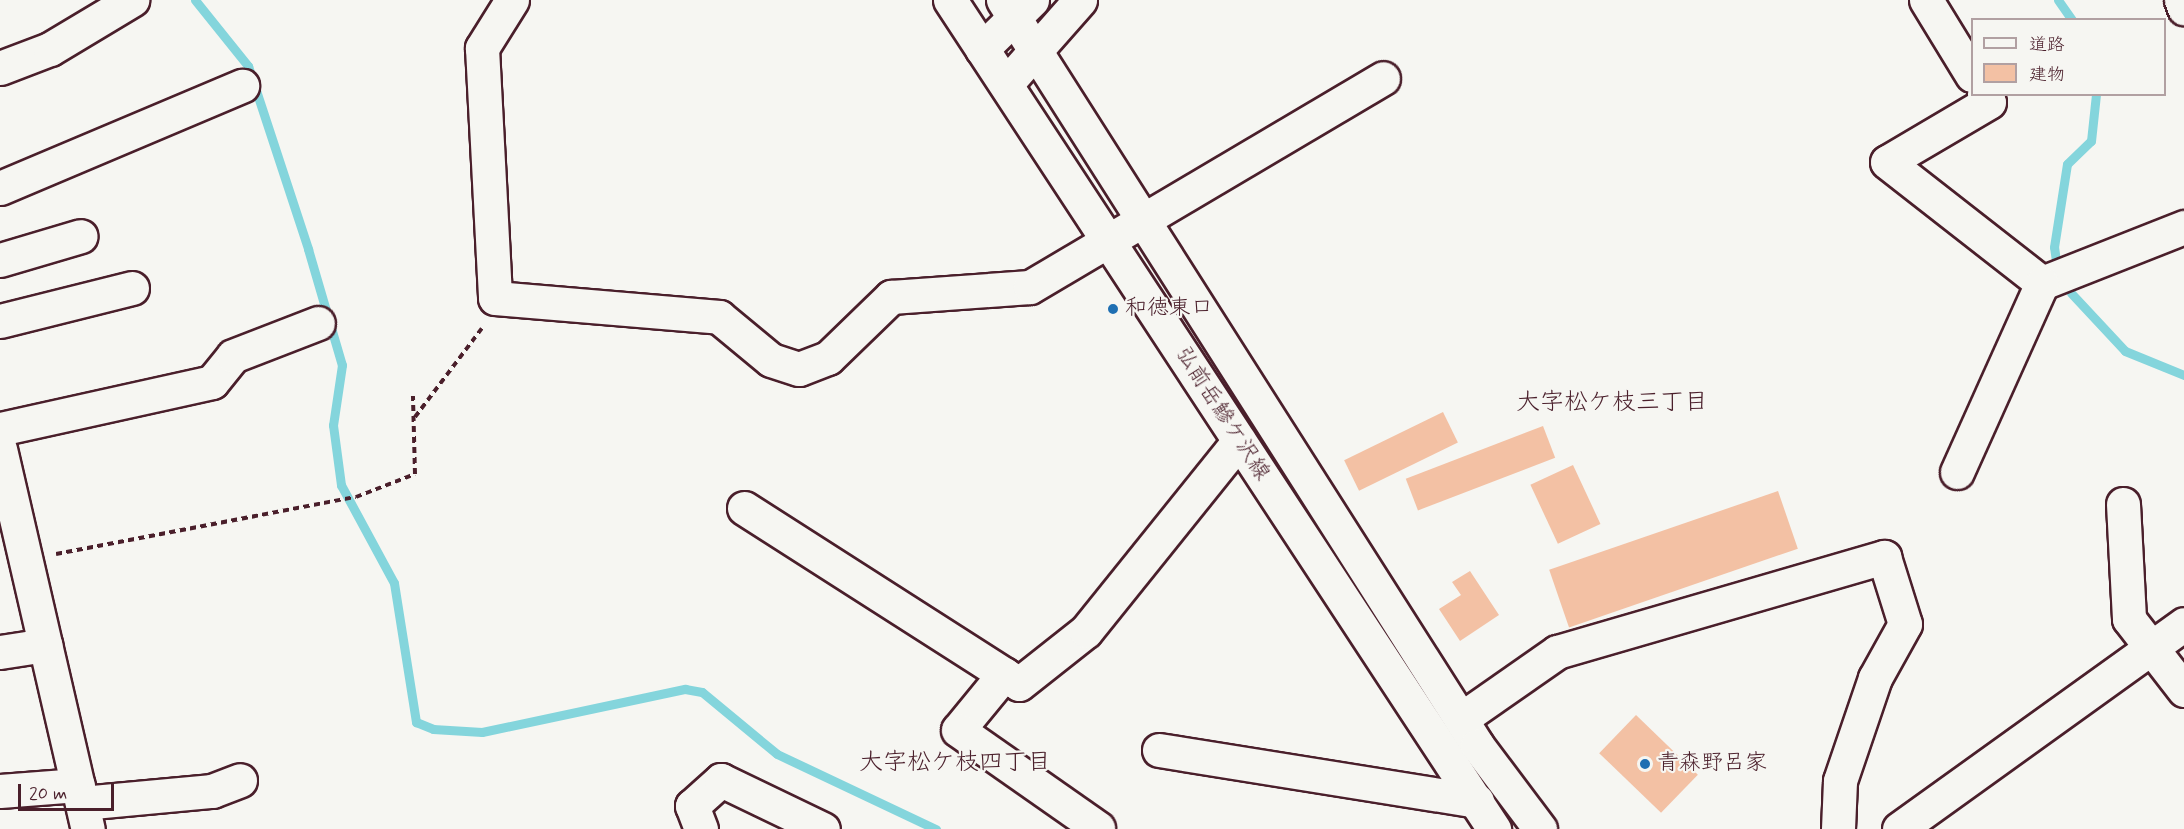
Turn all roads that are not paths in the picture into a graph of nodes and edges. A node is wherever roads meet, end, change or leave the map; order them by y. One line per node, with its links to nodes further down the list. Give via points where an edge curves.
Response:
1 (132, 0): 11 (street, via 50,49)
2 (512, 0): 21 (street, via 482,48 495,298 719,317 771,360 799,369 828,358 891,297 1030,287)
3 (950, 0): 9 (street, 弘前岳鰺ケ沢線)
4 (1080, 0): 10 (street)
5 (1926, 0): 12 (street)
6 (2181, 0): 8 (street)
7 (1016, 6): 9 (street); 10 (street)
8 (2184, 8)
9 (982, 49): 14 (street, 弘前岳鰺ケ沢線)
10 (1036, 50): 14 (street); 18 (street)
11 (0, 68)
12 (1971, 73)
13 (1383, 78): 18 (street)
14 (1006, 84): 21 (street, 弘前岳鰺ケ沢線)
15 (242, 86): 17 (street)
16 (1985, 96): 23 (street, via 1989,102 1887,162)
17 (0, 188)
18 (1144, 221): 21 (street); 39 (street)
19 (2184, 227): 23 (street)
20 (81, 236): 22 (street)
21 (1109, 242): 28 (street, 弘前岳鰺ケ沢線)
22 (0, 260)
23 (2042, 283): 30 (street)
24 (132, 288): 25 (street)
25 (0, 321)
26 (318, 323): 27 (street, via 234,356 212,382)
27 (0, 429)
28 (1239, 441): 37 (street, via 1086,631 1019,684); 43 (street, 弘前岳鰺ケ沢線)
29 (0, 450): 34 (street)
30 (1957, 472)
31 (2123, 504): 35 (street, via 2129,619)
32 (744, 508): 37 (street)
33 (2184, 624): 35 (street)
34 (45, 645): 36 (street); 44 (street)
35 (2152, 647): 38 (street); 51 (street)
36 (0, 652)
37 (1004, 674): 45 (street, via 958,730)
38 (2184, 690)
39 (1461, 719): 49 (street); 50 (street, via 1557,652 1884,557 1905,624 1875,678 1840,781)
40 (1159, 750): 43 (street)
41 (240, 780): 44 (street, via 212,791 118,795)
42 (0, 791): 44 (street)
43 (1477, 801): 48 (street, 弘前岳鰺ケ沢線)
44 (83, 805)
45 (1098, 828)
46 (701, 829): 47 (street, via 692,806 721,780)
47 (824, 829)
48 (1494, 829)
49 (1540, 829)
50 (1838, 829)
51 (1899, 829)

